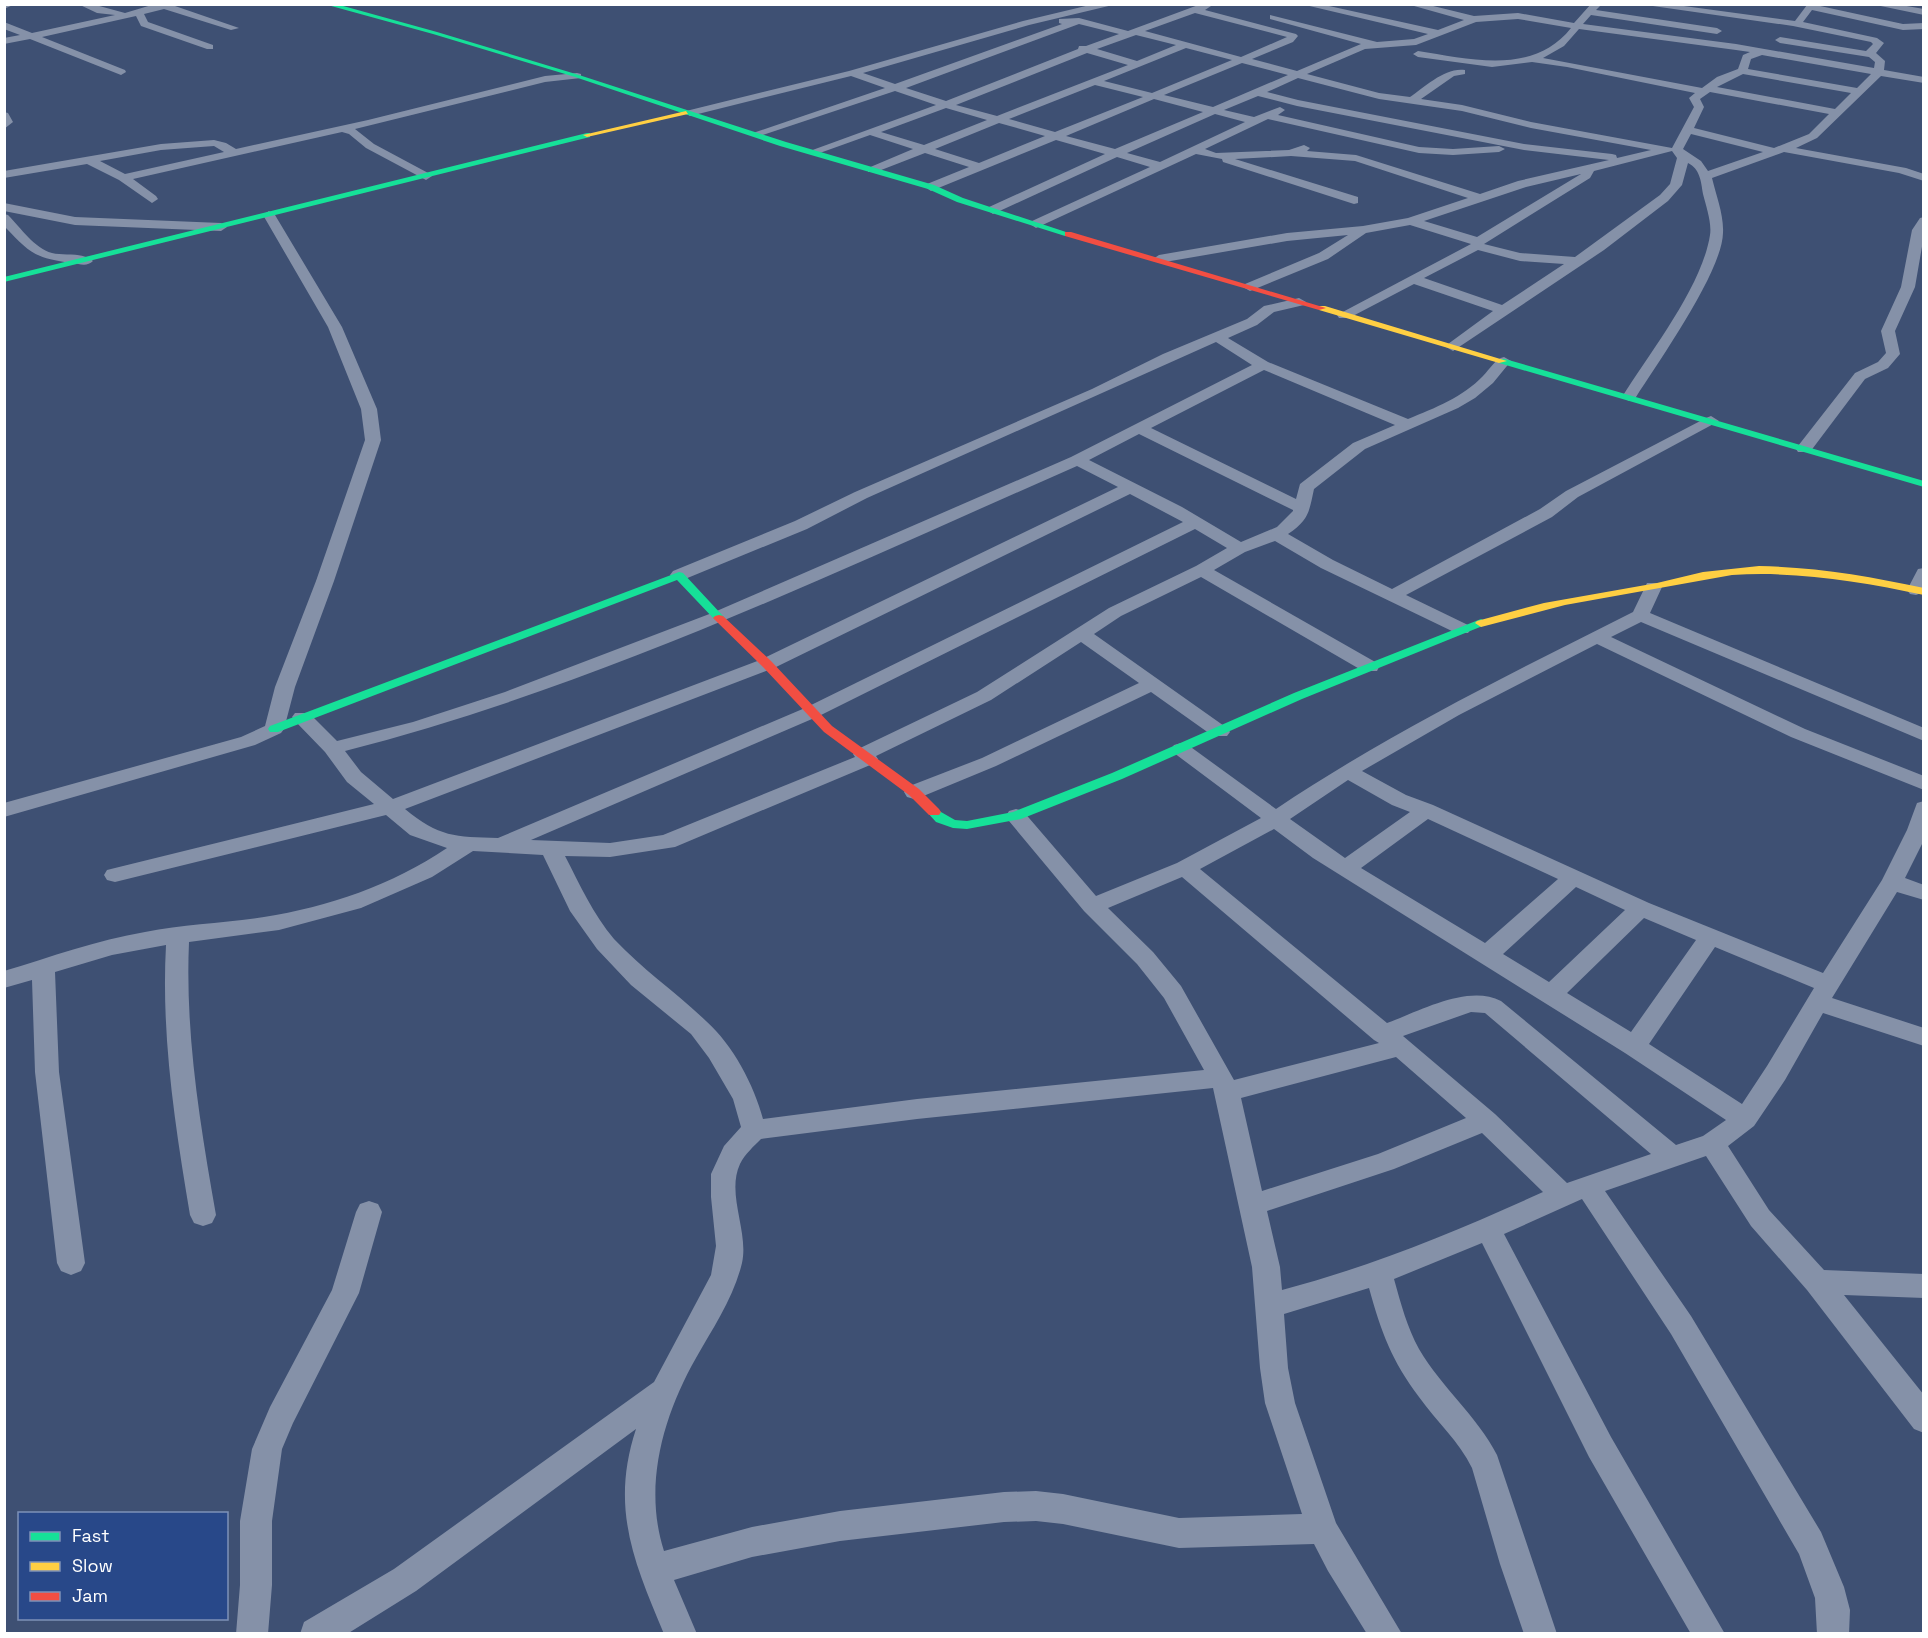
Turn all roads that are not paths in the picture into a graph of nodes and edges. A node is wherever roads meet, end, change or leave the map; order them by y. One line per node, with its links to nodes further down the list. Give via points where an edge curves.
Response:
1 (11, 4): 15 (street)
2 (82, 4): 21 (street, via 100,11)
3 (327, 4): 65 (street)
4 (1209, 4): 17 (street)
5 (1305, 4): 35 (street)
6 (1411, 4): 24 (street)
7 (1506, 4): 24 (street)
8 (1598, 4): 19 (street)
9 (1643, 4): 23 (street)
10 (1731, 4): 23 (street)
11 (1794, 4): 16 (street)
12 (1875, 4): 20 (street)
13 (165, 5): 21 (street); 32 (street)
14 (1111, 5): 18 (street); 25 (street)
15 (4, 6)
16 (1810, 7): 27 (street); 31 (street, via 1904,27)
17 (1194, 10): 34 (street); 53 (street, via 1293,36)
18 (1068, 12): 25 (street); 26 (street)
19 (1590, 12): 29 (street); 30 (street)
20 (1923, 12)
21 (136, 14): 36 (street); 45 (street, via 148,26)
22 (1266, 15): 43 (street)
23 (1726, 16): 27 (street); 33 (street)
24 (1478, 18): 30 (street, via 1518,16); 35 (street)
25 (1083, 19): 26 (street); 34 (street); 39 (street)
26 (1026, 23): 37 (street)
27 (1797, 24): 51 (street, via 1878,42)
28 (4, 25): 36 (street)
29 (1679, 25): 33 (street); 38 (street)
30 (1576, 26): 38 (street); 48 (street, via 1565,41)
31 (1923, 26)
32 (234, 28)
33 (1720, 31): 44 (street)
34 (1132, 33): 46 (street); 47 (street)
35 (1439, 33): 43 (street, via 1416,42)
36 (31, 36): 41 (street); 59 (street)
37 (982, 36): 42 (street); 62 (street)
38 (1653, 36): 44 (street)
39 (1034, 37): 42 (street); 47 (street)
40 (1780, 40): 51 (street)
41 (4, 41)
42 (1016, 44): 57 (street)
43 (1375, 44): 56 (street)
44 (1720, 45): 49 (street)
45 (210, 46)
46 (1183, 46): 53 (street); 55 (street)
47 (1085, 49): 55 (street); 69 (street)
48 (1549, 52): 52 (street); 54 (street)
49 (1760, 52): 58 (street, via 1747,57); 63 (street)
50 (1418, 54): 52 (street, via 1499,64)
51 (1873, 55): 63 (street, via 1880,61)
52 (1534, 60): 54 (street)
53 (1238, 61): 64 (street); 76 (street)
54 (1567, 64): 72 (street)
55 (1140, 65): 67 (street)
56 (1317, 68): 60 (street); 64 (street)
57 (946, 70): 69 (street); 71 (street)
58 (1742, 71): 72 (street); 74 (street)
59 (121, 72)
60 (1337, 72)
61 (1461, 72): 78 (street, via 1451,74)
62 (852, 73): 71 (street); 83 (street)
63 (1878, 73): 66 (street); 74 (street)
64 (1300, 75): 70 (street); 75 (street)
65 (577, 76): 83 (street); 89 (street, via 545,79)
66 (1923, 80)
67 (1096, 82): 76 (street); 77 (street)
68 (1372, 82): 73 (street)
69 (997, 83): 77 (street); 80 (street)
70 (1335, 85): 73 (street); 79 (street)
71 (892, 87): 80 (street); 94 (street)
72 (1706, 89): 82 (street); 90 (street, via 1694,98 1699,107)
73 (1356, 90): 78 (street)
74 (1859, 91): 82 (street)
75 (1256, 92): 79 (street); 81 (street)
76 (1153, 96): 81 (street); 95 (street)
77 (1054, 98): 86 (street)
78 (1411, 100): 99 (street)
79 (1296, 103): 85 (street); 96 (street)
80 (946, 105): 86 (street); 92 (street)
81 (1213, 111): 87 (street); 91 (street)
82 (1836, 112): 100 (street, via 1813,136)
83 (690, 113): 94 (street); 113 (street, via 635,123)
84 (4, 115): 88 (street, via 8,122)
85 (1268, 116): 87 (street); 93 (street)
86 (1001, 119): 95 (street); 98 (street)
87 (1255, 121): 97 (street)
88 (4, 126)
89 (344, 129): 102 (street); 113 (street)
90 (1686, 129): 99 (street); 100 (street)
91 (1169, 130): 97 (street, via 1188,139); 103 (street)
92 (871, 132): 98 (street); 101 (street)
93 (1340, 132): 96 (street, via 1432,152); 104 (street)
94 (756, 134): 101 (street)
95 (1058, 135): 103 (street); 109 (street)
96 (1524, 147): 106 (street)
97 (1194, 148): 105 (street); 108 (street)
98 (925, 149): 109 (street); 111 (street)
99 (1676, 150): 106 (street); 114 (street, via 1697,163); 133 (street, via 1683,158 1678,180 1664,198)
100 (1778, 150): 114 (street); 116 (street, via 1902,170)
101 (813, 152): 111 (street)
102 (234, 153): 107 (street, via 222,145 202,143); 115 (street)
103 (1119, 153): 108 (street); 122 (street)
104 (1291, 153): 105 (street); 118 (street, via 1356,158)
105 (1215, 156): 120 (street)
106 (1639, 158): 110 (street)
107 (87, 159): 112 (street); 115 (street)
108 (1161, 166): 127 (street)
109 (979, 167): 117 (street)
110 (1588, 169): 118 (street); 130 (street, via 1586,176)
111 (872, 170): 117 (street)
112 (4, 175)
113 (426, 176): 123 (street)
114 (1706, 176): 146 (street, via 1717,233 1710,257 1695,292)
115 (123, 178): 119 (street)
116 (1923, 178)
117 (931, 187): 122 (street)
118 (1478, 197): 125 (street)
119 (152, 199)
120 (1354, 200)
121 (4, 207): 128 (street, via 75,221)
122 (993, 210): 127 (street)
123 (269, 215): 128 (street); 174 (street, via 335,327 369,409 373,440 285,687)
124 (4, 218): 132 (street, via 31,247 46,256)
125 (1411, 221): 129 (street); 130 (street)
126 (1923, 221): 150 (street, via 1908,287 1887,331 1893,354 1883,365 1860,376)
127 (1036, 224): 131 (street)
128 (221, 227): 132 (street)
129 (1363, 230): 131 (street, via 1287,237); 136 (street, via 1322,255)
130 (1477, 244): 133 (street, via 1520,257); 134 (street)
131 (1159, 259): 136 (street)
132 (87, 261): 135 (street)
133 (1577, 261): 140 (street)
134 (1413, 279): 140 (street); 141 (street)
135 (4, 280)
136 (1250, 287): 137 (street)
137 (1266, 292): 138 (street); 139 (street)
138 (1299, 302): 139 (street); 141 (street)
139 (1269, 309): 142 (street, via 1252,322)
140 (1504, 310): 143 (street)
141 (1344, 315): 143 (street)
142 (1217, 337): 145 (street); 160 (street, via 801,525)
143 (1453, 347): 144 (street)
144 (1504, 361): 146 (street); 148 (street, via 1470,395)
145 (1263, 365): 148 (street); 149 (street)
146 (1629, 397): 147 (street)
147 (1711, 421): 150 (street); 163 (street)
148 (1409, 425): 154 (street, via 1359,446 1310,483 1304,492)
149 (1140, 429): 151 (street); 154 (street)
150 (1804, 449): 152 (street)
151 (1077, 460): 153 (street); 165 (street)
152 (1923, 484)
153 (1129, 488): 155 (street); 169 (street)
154 (1303, 509): 156 (street)
155 (1196, 523): 157 (street); 172 (street)
156 (1275, 534): 157 (street); 163 (street)
157 (1239, 548): 158 (street)
158 (1202, 570): 167 (street, via 1129,604); 170 (street)
159 (1923, 573): 162 (street)
160 (679, 575): 165 (street); 173 (street)
161 (1653, 587): 162 (street, via 1704,575 1794,570 1849,575); 164 (street); 166 (street, via 1560,600)
162 (1920, 591)
163 (1394, 595): 166 (street)
164 (1640, 615): 168 (street); 176 (street)
165 (717, 616): 169 (street); 177 (street, via 493,703)
166 (1462, 629): 170 (street)
167 (1081, 633): 171 (street); 179 (street, via 992,691)
168 (1595, 636): 180 (street); 181 (street, via 1766,720)
169 (767, 664): 172 (street); 183 (street)
170 (1370, 667): 175 (street)
171 (1153, 684): 175 (street); 182 (street, via 989,762)
172 (812, 712): 179 (street, via 828,729); 190 (street)
173 (302, 717): 174 (street); 177 (street)
174 (274, 729): 185 (street, via 238,744)
175 (1220, 732): 178 (street)
176 (1923, 735)
177 (333, 748): 183 (street, via 354,777)
178 (1181, 749): 187 (street); 188 (street)
179 (866, 756): 182 (street); 191 (street, via 667,842 610,850)
180 (1347, 771): 186 (street); 188 (street)
181 (1923, 784)
182 (914, 792): 187 (street, via 941,819 953,824)
183 (391, 807): 189 (street, via 429,837); 194 (street)
184 (1923, 808): 196 (street, via 1918,830)
185 (4, 810)
186 (1426, 810): 193 (street); 195 (street)
187 (1016, 816): 198 (street)
188 (1276, 819): 192 (street); 193 (street)
189 (467, 845): 190 (street); 200 (street, via 419,875 347,904 280,922)
190 (501, 845): 191 (street)
191 (551, 849): 213 (street, via 581,911 605,943 639,979 699,1028 718,1051 745,1098)
192 (1185, 868): 198 (street); 208 (street)
193 (1346, 868): 202 (street)
194 (115, 875)
195 (1573, 876): 199 (street); 202 (street)
196 (1892, 882): 197 (street); 206 (street)
197 (1923, 892)
198 (1092, 906): 210 (street, via 1173,992)
199 (1641, 908): 201 (street); 205 (street)
200 (178, 936): 203 (street, via 147,939); 219 (street, via 177,1012 183,1104)
201 (1710, 937): 206 (street); 209 (street)
202 (1487, 955): 205 (street)
203 (43, 968): 204 (street); 221 (street, via 47,1072)
204 (4, 980)
205 (1551, 994): 209 (street)
206 (1824, 994): 207 (street); 211 (street)
207 (1923, 1037)
208 (1391, 1040): 210 (street); 212 (street); 215 (street, via 1470,1003 1485,1003)
209 (1634, 1046): 211 (street)
210 (1224, 1085): 213 (street, via 917,1108); 217 (street)
211 (1745, 1119): 214 (street)
212 (1486, 1121): 216 (street); 217 (street, via 1385,1162)
213 (754, 1130): 226 (street, via 730,1153 723,1174 728,1264)
214 (1712, 1143): 215 (street); 223 (street, via 1760,1218)
215 (1671, 1156): 216 (street)
216 (1575, 1190): 220 (street); 236 (street, via 1681,1325 1810,1543 1832,1599)
217 (1252, 1205): 225 (street, via 1266,1267)
218 (369, 1212): 230 (street, via 345,1293 280,1416 267,1449 256,1521)
219 (203, 1215)
220 (1488, 1229): 222 (street); 235 (street, via 1600,1447)
221 (71, 1263)
222 (1379, 1274): 225 (street); 234 (street, via 1394,1329 1410,1360 1475,1443 1486,1465)
223 (1817, 1282): 224 (street); 227 (street)
224 (1923, 1286)
225 (1269, 1306): 228 (street, via 1280,1403)
226 (662, 1392): 229 (street, via 640,1472 642,1526); 231 (street, via 405,1580)
227 (1923, 1419)
228 (1323, 1529): 229 (street, via 1179,1533 1063,1509 1004,1507 840,1526 743,1544); 233 (street)
229 (653, 1569): 232 (street)
230 (252, 1634)
231 (316, 1634)
232 (681, 1634)
233 (1386, 1634)
234 (1541, 1634)
235 (1709, 1634)
236 (1833, 1634)

